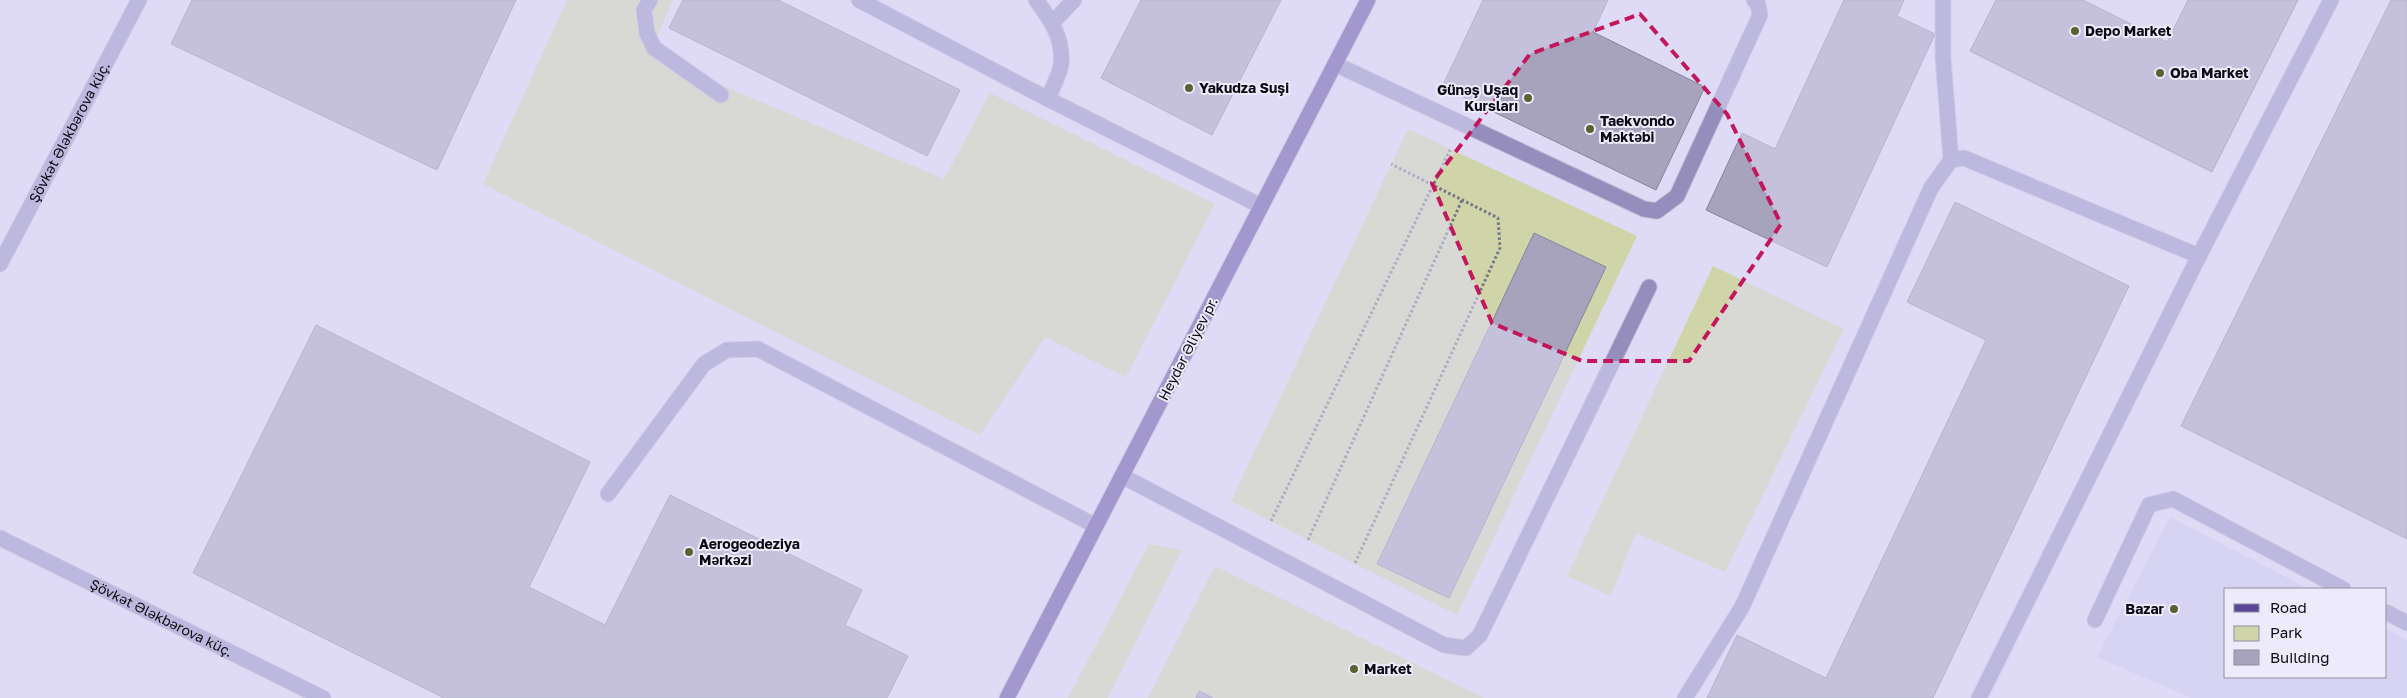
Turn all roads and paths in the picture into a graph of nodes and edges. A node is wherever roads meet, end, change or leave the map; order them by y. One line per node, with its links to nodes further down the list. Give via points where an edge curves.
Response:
1 (140, 0): 21 (street, Şövkət Ələkbərova küç.)
2 (650, 0): 12 (street, via 644,10 646,33 654,48)
3 (859, 0): 13 (street)
4 (1036, 0): 10 (street)
5 (1074, 0): 10 (street)
6 (1368, 0): 11 (main road, Heydər Əliyev pr.)
7 (1754, 0): 11 (street, via 1760,15 1736,70 1677,196 1657,211 1644,209)
8 (1943, 0): 15 (street, via 1943,57)
9 (2330, 0): 20 (street)
10 (1053, 22): 13 (street, via 1059,38 1061,65)
11 (1335, 64): 19 (main road, Heydər Əliyev pr.)
12 (721, 95)
13 (1048, 98): 19 (street)
14 (1451, 149): 17 (path)
15 (1951, 160): 20 (street, via 1964,158); 36 (street, via 1931,188 1742,607)
16 (1391, 164): 17 (path)
17 (1433, 185): 18 (path); 25 (path)
18 (1462, 200): 28 (path); 29 (path, via 1498,218 1500,248)
19 (1261, 206): 23 (main road, Heydər Əliyev pr.)
20 (2199, 256): 37 (street)
21 (0, 264)
22 (1649, 286): 23 (street, via 1480,635 1466,648 1444,645)
23 (1122, 476): 26 (main road, Heydər Əliyev pr.)
24 (608, 494): 26 (street, via 704,364 727,350 758,350)
25 (1271, 521)
26 (1096, 526): 35 (main road, Heydər Əliyev pr.)
27 (0, 538): 34 (street, Şövkət Ələkbərova küç.)
28 (1308, 540)
29 (1354, 563)
30 (2342, 588): 32 (street, via 2173,499 2149,506)
31 (2387, 613): 33 (street)
32 (2095, 620)
33 (2407, 623)
34 (323, 698)
35 (1007, 698)
36 (1685, 698)
37 (1978, 698)

